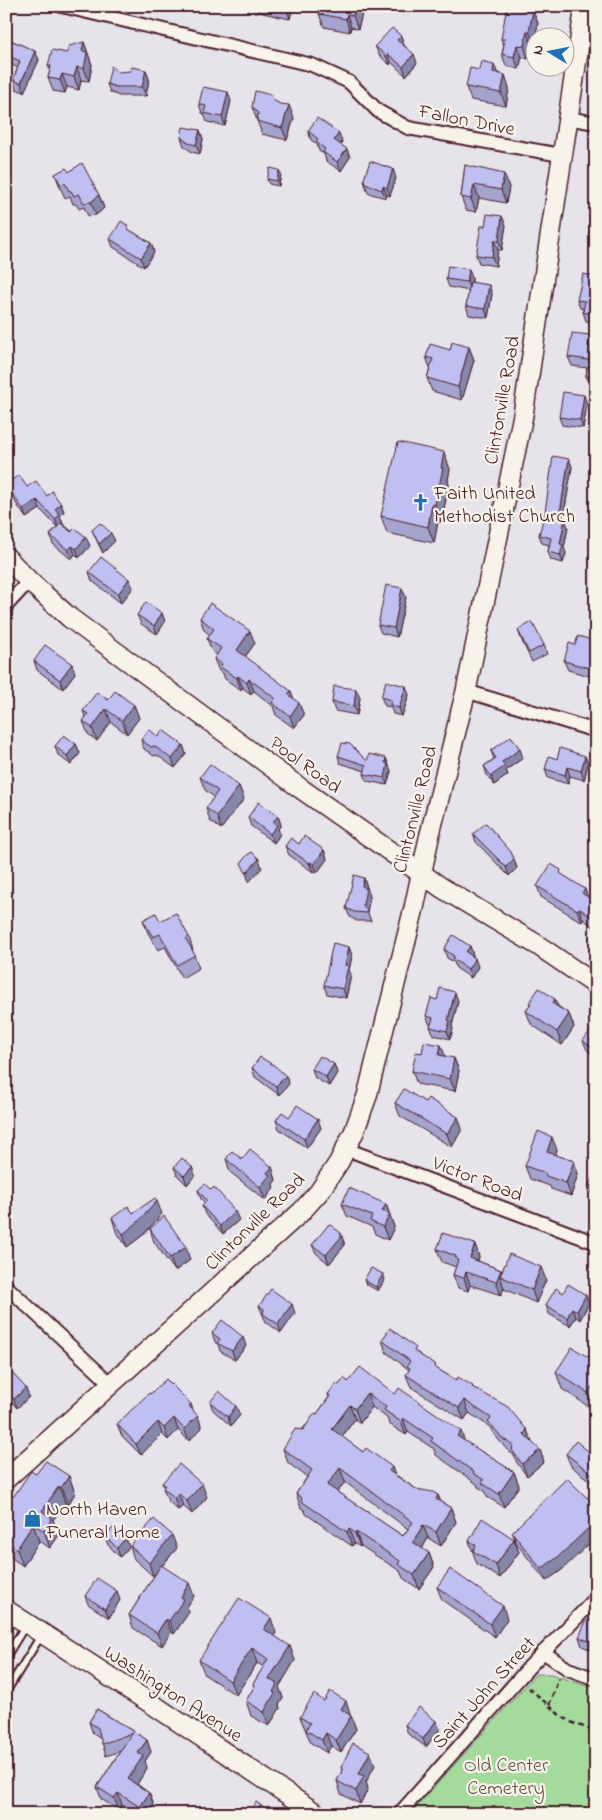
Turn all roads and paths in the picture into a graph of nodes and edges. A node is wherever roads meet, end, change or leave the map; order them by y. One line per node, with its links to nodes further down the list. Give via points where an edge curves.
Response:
1 (62, 6): 5 (street, Fallon Drive, via 312,65 349,82 378,111 408,128)
2 (585, 6): 3 (main road, Clintonville Road)
3 (567, 118): 4 (street); 5 (main road, Clintonville Road)
4 (596, 122)
5 (561, 155): 9 (main road, Clintonville Road, via 523,415)
6 (6, 557): 7 (main road, Pool Road)
7 (29, 581): 8 (street); 11 (main road, Pool Road, via 109,648)
8 (6, 606)
9 (466, 691): 10 (street); 11 (main road, Clintonville Road)
10 (596, 731)
11 (421, 873): 12 (main road, Pool Road); 13 (main road, Clintonville Road, via 367,1096)
12 (596, 984)
13 (346, 1149): 14 (street, Victor Road); 16 (main road, Clintonville Road, via 327,1181 301,1212)
14 (596, 1243)
15 (6, 1286): 16 (street)
16 (111, 1384): 17 (main road, Clintonville Road)
17 (6, 1479)
18 (596, 1598): 22 (street, Saint John Street)
19 (6, 1610): 20 (main road, Washington Avenue)
20 (26, 1623): 21 (main road, Washington Avenue); 23 (lane)
21 (42, 1633): 27 (lane); 30 (main road, Washington Avenue)
22 (543, 1652): 25 (street, via 568,1669); 31 (street, Saint John Street)
23 (6, 1657)
24 (559, 1678): 28 (path)
25 (596, 1679)
26 (529, 1688): 28 (path)
27 (6, 1692)
28 (549, 1705): 29 (path, via 571,1722)
29 (596, 1732)
30 (317, 1814)
31 (399, 1814)

